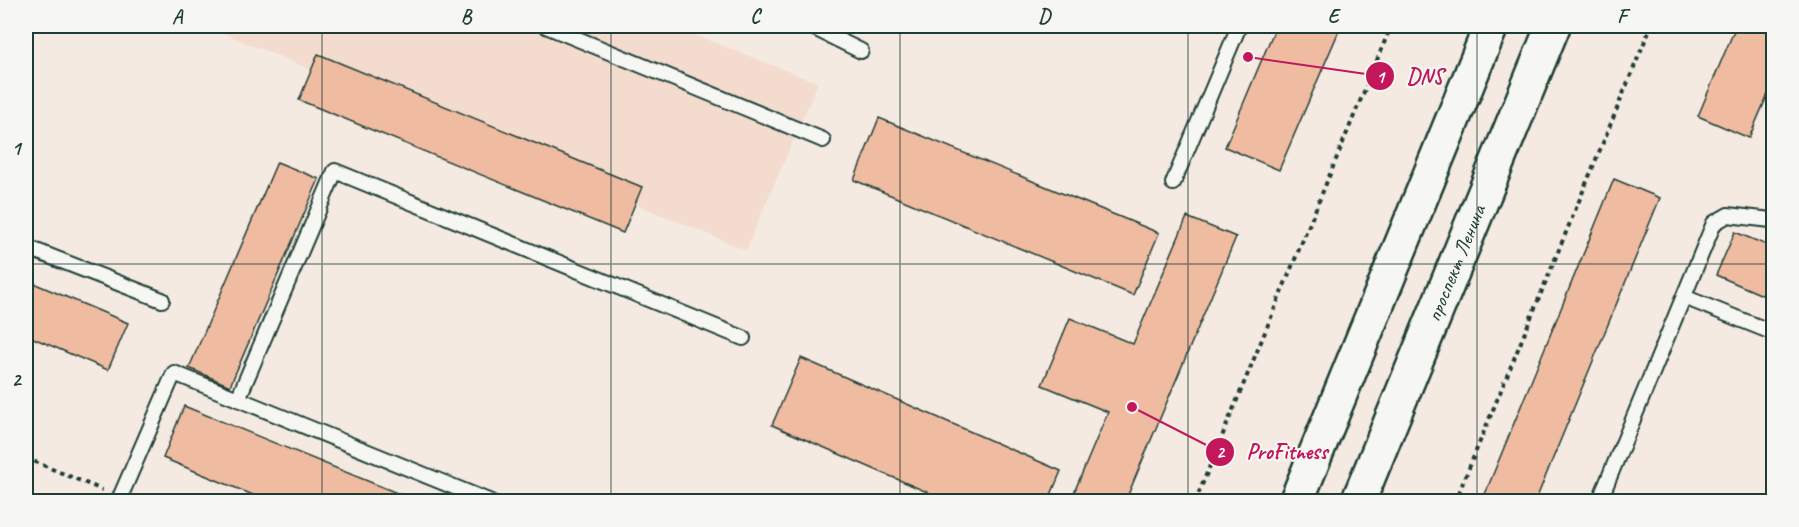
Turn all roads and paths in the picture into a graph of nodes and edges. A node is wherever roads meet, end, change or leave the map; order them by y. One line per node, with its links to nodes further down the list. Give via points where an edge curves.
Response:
1 (546, 26): 9 (lane)
2 (810, 26): 8 (lane)
3 (1239, 26): 10 (lane)
4 (1391, 26): 21 (path)
5 (1491, 26): 22 (main road)
6 (1553, 26): 23 (main road, проспект Ленина)
7 (1651, 26): 24 (path)
8 (861, 51)
9 (823, 140)
10 (1173, 183)
11 (1773, 218): 13 (lane, via 1728,215 1714,223)
12 (26, 247): 14 (lane)
13 (1684, 297): 15 (lane); 25 (lane)
14 (162, 300)
15 (1773, 333)
16 (743, 338): 17 (lane, via 335,171)
17 (238, 399): 19 (lane, via 174,373); 20 (lane)
18 (26, 458): 19 (path)
19 (119, 499)
20 (491, 501)
21 (1195, 501)
22 (1296, 501)
23 (1358, 501)
24 (1455, 501)
25 (1599, 501)

